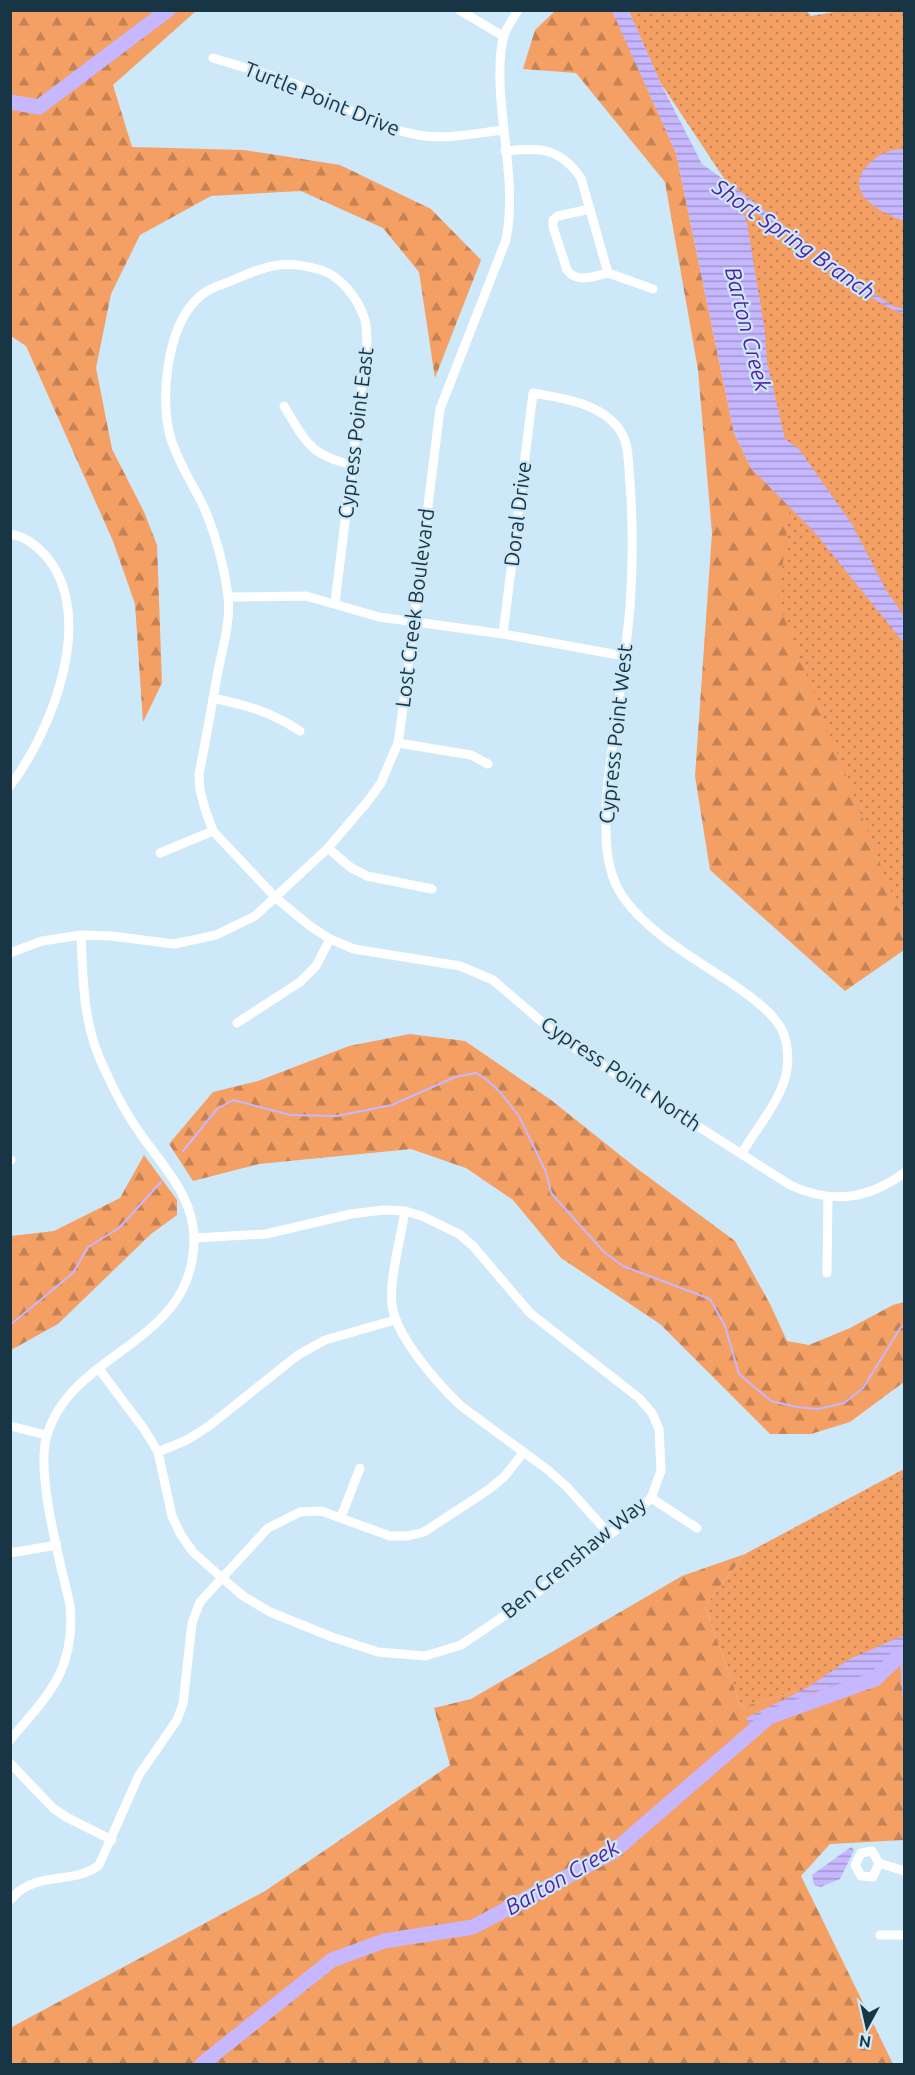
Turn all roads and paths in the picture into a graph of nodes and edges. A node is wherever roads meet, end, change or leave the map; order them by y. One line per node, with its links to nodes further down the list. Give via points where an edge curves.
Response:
1 (459, 10): 3 (street)
2 (518, 10): 3 (street, Lost Creek Boulevard)
3 (503, 36): 5 (street, Lost Creek Boulevard, via 499,57)
4 (213, 58): 5 (street, Turtle Point Drive, via 281,79 403,132 448,136)
5 (503, 130): 6 (street, Lost Creek Boulevard)
6 (505, 151): 7 (street, via 537,149 564,159 581,178); 16 (street, Lost Creek Boulevard, via 510,188 507,232 440,409)
7 (590, 209): 8 (street); 8 (street, via 558,216 553,227 570,274 583,278)
8 (608, 273): 9 (street)
9 (652, 289)
10 (532, 393): 17 (street, Doral Drive); 18 (street, Cypress Point West, via 594,409 611,419 621,432 627,451 633,548)
11 (284, 406): 12 (street, via 308,445 319,454)
12 (353, 465): 14 (street, Cypress Point East, via 367,342 365,320 345,286 325,271 288,263 269,265 208,290 194,302 182,319 175,340 165,413 177,455 220,549); 15 (street, Cypress Point East)
13 (10, 534): 23 (street, via 26,539 51,562 66,598 68,625 53,707 34,749)
14 (228, 597): 15 (street, via 306,596); 19 (street, Cypress Point East, via 227,628)
15 (334, 603): 16 (street)
16 (414, 623): 17 (street); 21 (street, Lost Creek Boulevard)
17 (503, 634): 18 (street)
18 (624, 656): 33 (street, Cypress Point West, via 606,809 613,875 622,895 650,927 771,1014 787,1047 783,1087)
19 (213, 698): 20 (street, via 256,708); 24 (street, Cypress Point East, via 200,774)
20 (300, 731)
21 (398, 743): 22 (street, via 471,755); 25 (street, Lost Creek Boulevard, via 381,783)
22 (488, 764)
23 (10, 786)
24 (213, 831): 26 (street); 28 (street, Cypress Point East)
25 (328, 848): 27 (street, via 367,876); 28 (street, Lost Creek Boulevard)
26 (160, 853)
27 (432, 889)
28 (276, 898): 29 (street, Lost Creek Boulevard, via 235,927 198,940 174,944); 30 (street, Cypress Point North)
29 (81, 935): 31 (street, Lost Creek Boulevard, via 42,941); 37 (street, via 90,1033 102,1066 123,1107 185,1198)
30 (330, 939): 32 (street, via 316,966 300,982); 33 (street, Cypress Point North, via 354,949 460,966 493,980 564,1041)
31 (10, 953)
32 (237, 1023)
33 (742, 1153): 35 (street, Cypress Point North, via 790,1185)
34 (904, 1173): 35 (street, Cypress Point North, via 878,1188)
35 (828, 1198): 38 (street)
36 (405, 1211): 37 (street, Ben Crenshaw Way, via 351,1214 266,1234); 39 (street, via 391,1302); 46 (street, Ben Crenshaw Way, via 459,1234 530,1313 639,1398 652,1413 658,1429 661,1471)
37 (194, 1238): 40 (street, via 187,1279 167,1314)
38 (826, 1273)
39 (395, 1320): 43 (street, via 325,1340 298,1355 209,1426); 44 (street, via 400,1333 448,1394)
40 (99, 1369): 42 (street, via 61,1405); 43 (street, Ben Crenshaw Way)
41 (10, 1426): 42 (street)
42 (46, 1435): 50 (street, via 44,1476)
43 (158, 1452): 52 (street, Ben Crenshaw Way, via 172,1516 181,1535)
44 (523, 1453): 47 (street, via 488,1490 424,1532 390,1536); 49 (street, via 567,1487)
45 (360, 1468): 47 (street)
46 (651, 1498): 48 (street); 49 (street, Ben Crenshaw Way)
47 (341, 1517): 52 (street, via 321,1511 300,1512 283,1519 267,1528)
48 (697, 1528)
49 (610, 1535): 52 (street, Ben Crenshaw Way, via 529,1599 461,1645 425,1656 378,1652 332,1637 270,1612)
50 (57, 1545): 51 (street); 53 (street, via 72,1624 65,1665 54,1686)
51 (10, 1553)
52 (220, 1577): 55 (street, via 195,1613 183,1704 177,1720 139,1775)
53 (10, 1740)
54 (10, 1763): 55 (street, via 53,1808)
55 (112, 1840): 58 (street, via 99,1865 90,1872 34,1883)
56 (879, 1863): 57 (street)
57 (904, 1871)
58 (10, 1900)
59 (880, 1935): 60 (street)
60 (904, 1935)

